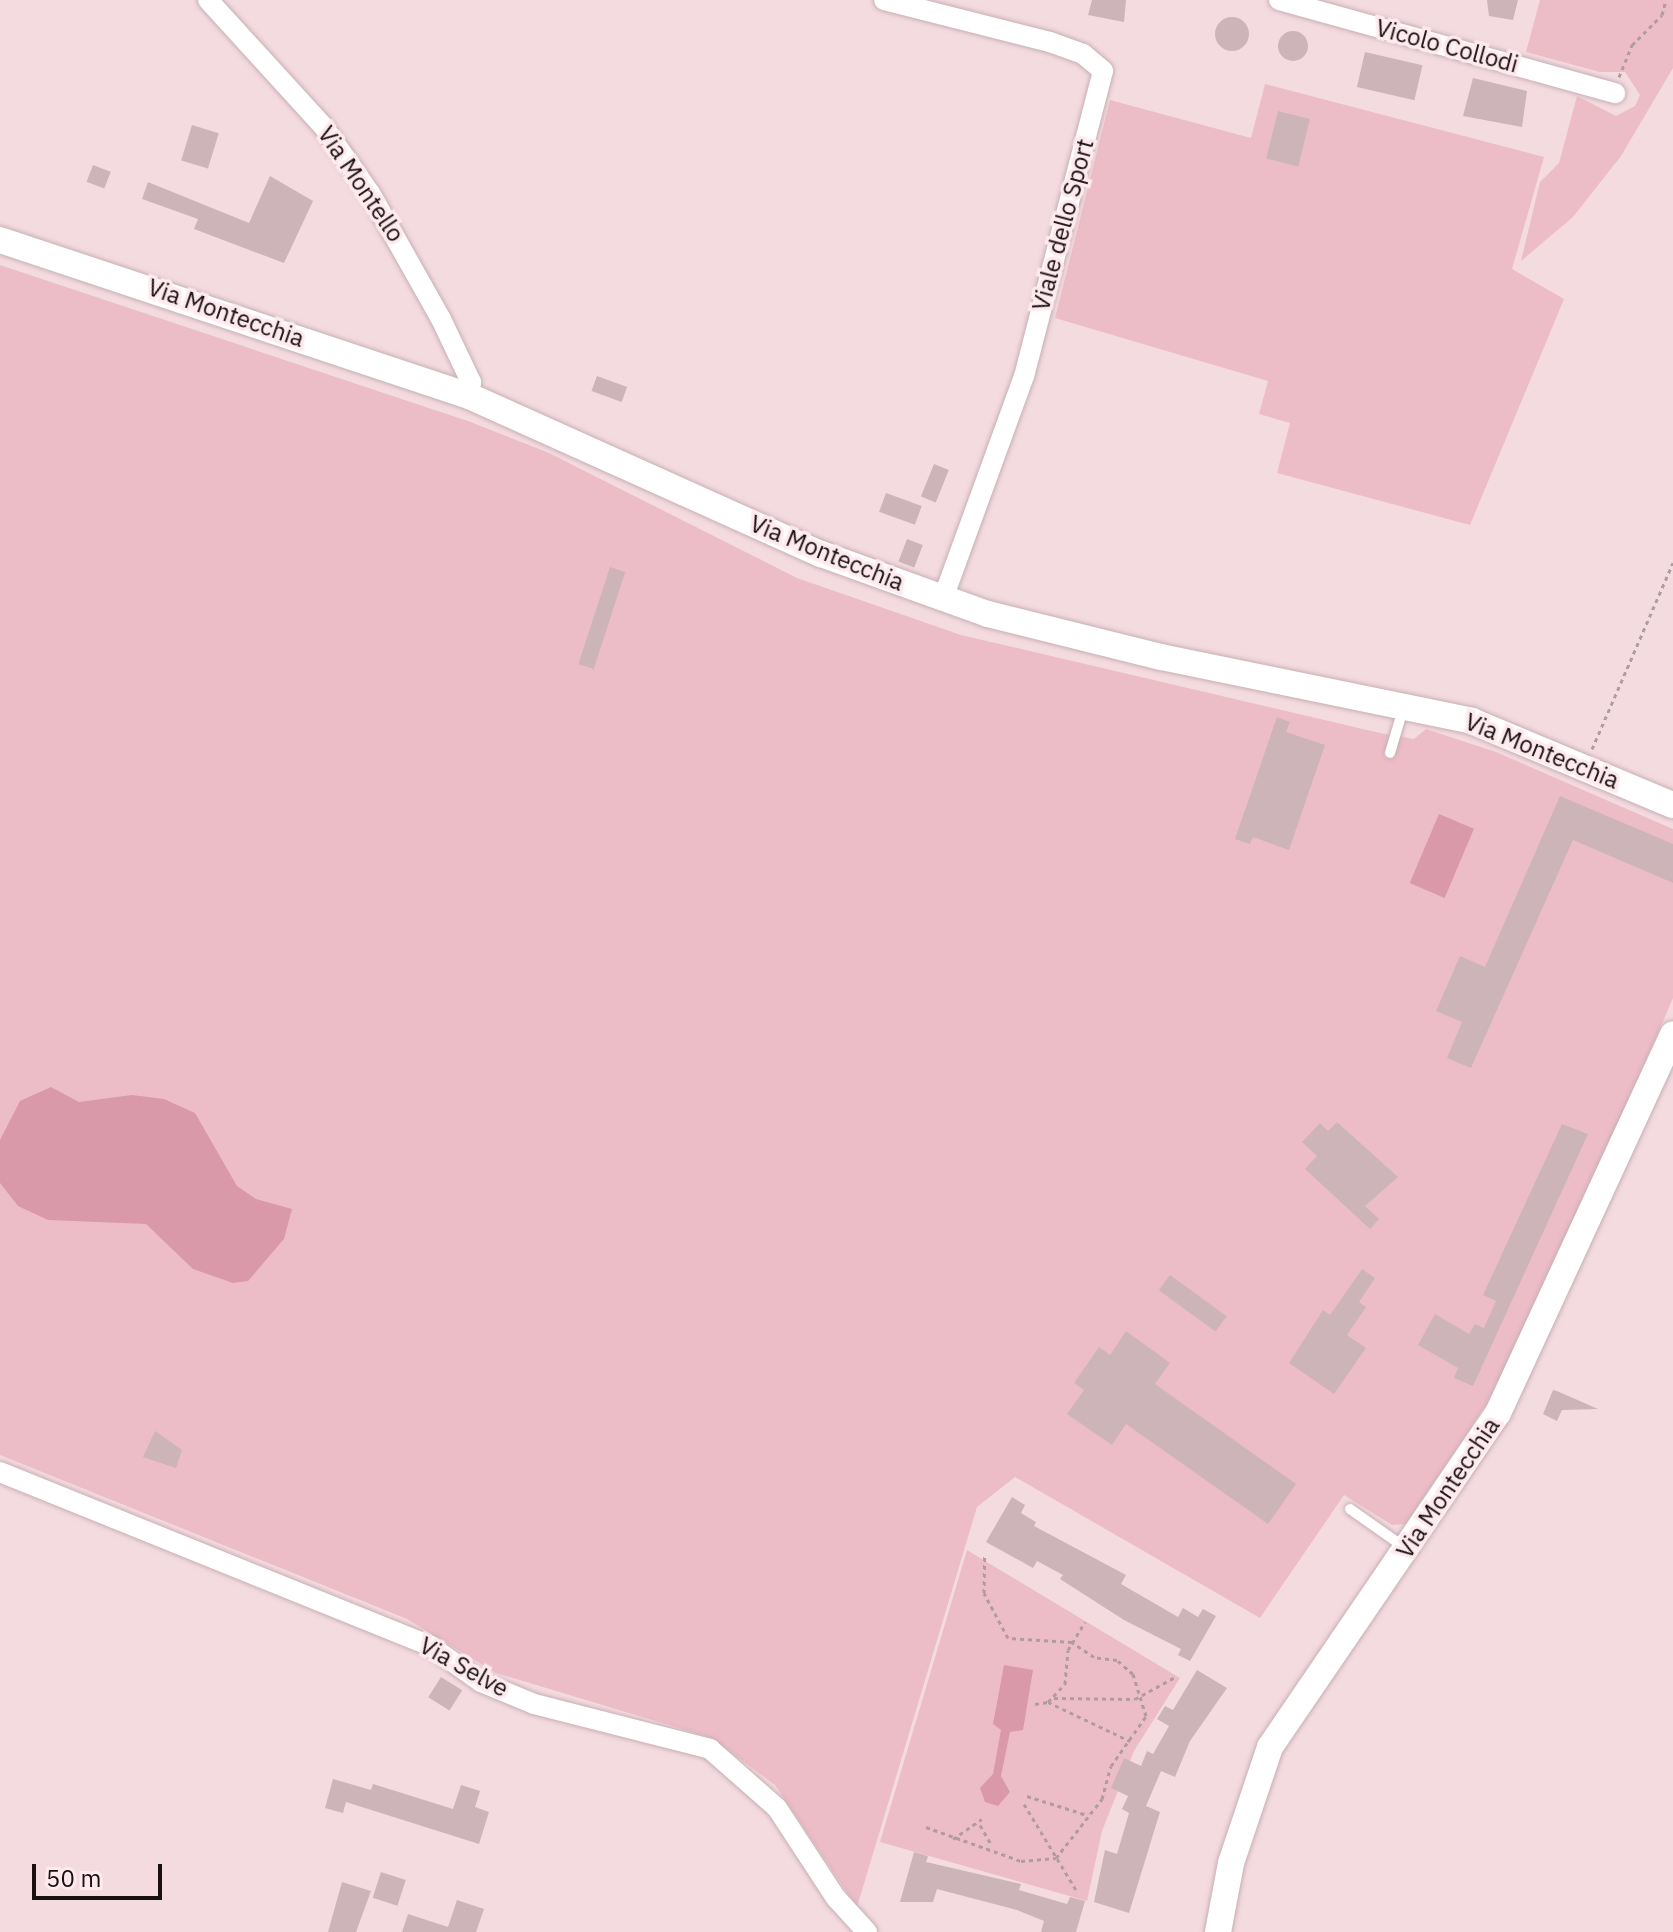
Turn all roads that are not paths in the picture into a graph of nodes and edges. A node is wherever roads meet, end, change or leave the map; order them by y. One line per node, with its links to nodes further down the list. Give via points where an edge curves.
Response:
1 (208, 0): 7 (street, Via Montello, via 323,126 370,193 441,319 471,382)
2 (884, 0): 4 (street, Viale dello Sport)
3 (1279, 0): 5 (street, Vicolo Collodi)
4 (927, 5): 8 (street, Viale dello Sport, via 1083,54 1103,71 1024,376)
5 (1615, 93)
6 (0, 240): 7 (street, Via Montecchia)
7 (469, 396): 8 (street, Via Montecchia, via 821,554)
8 (943, 598): 9 (street, Via Montecchia, via 1161,657)
9 (1404, 703): 10 (lane); 11 (street, Via Montecchia, via 1509,733)
10 (1390, 753)
11 (1673, 805)
12 (1673, 1035): 15 (street, Via Montecchia, via 1513,1387)
13 (0, 1472): 16 (street, Via Selve, via 429,1645 481,1682 534,1704 710,1749 777,1808 836,1898)
14 (1350, 1509): 15 (lane)
15 (1409, 1550): 17 (street, Via Montecchia, via 1270,1747 1231,1863)
16 (867, 1932)
17 (1218, 1932)

